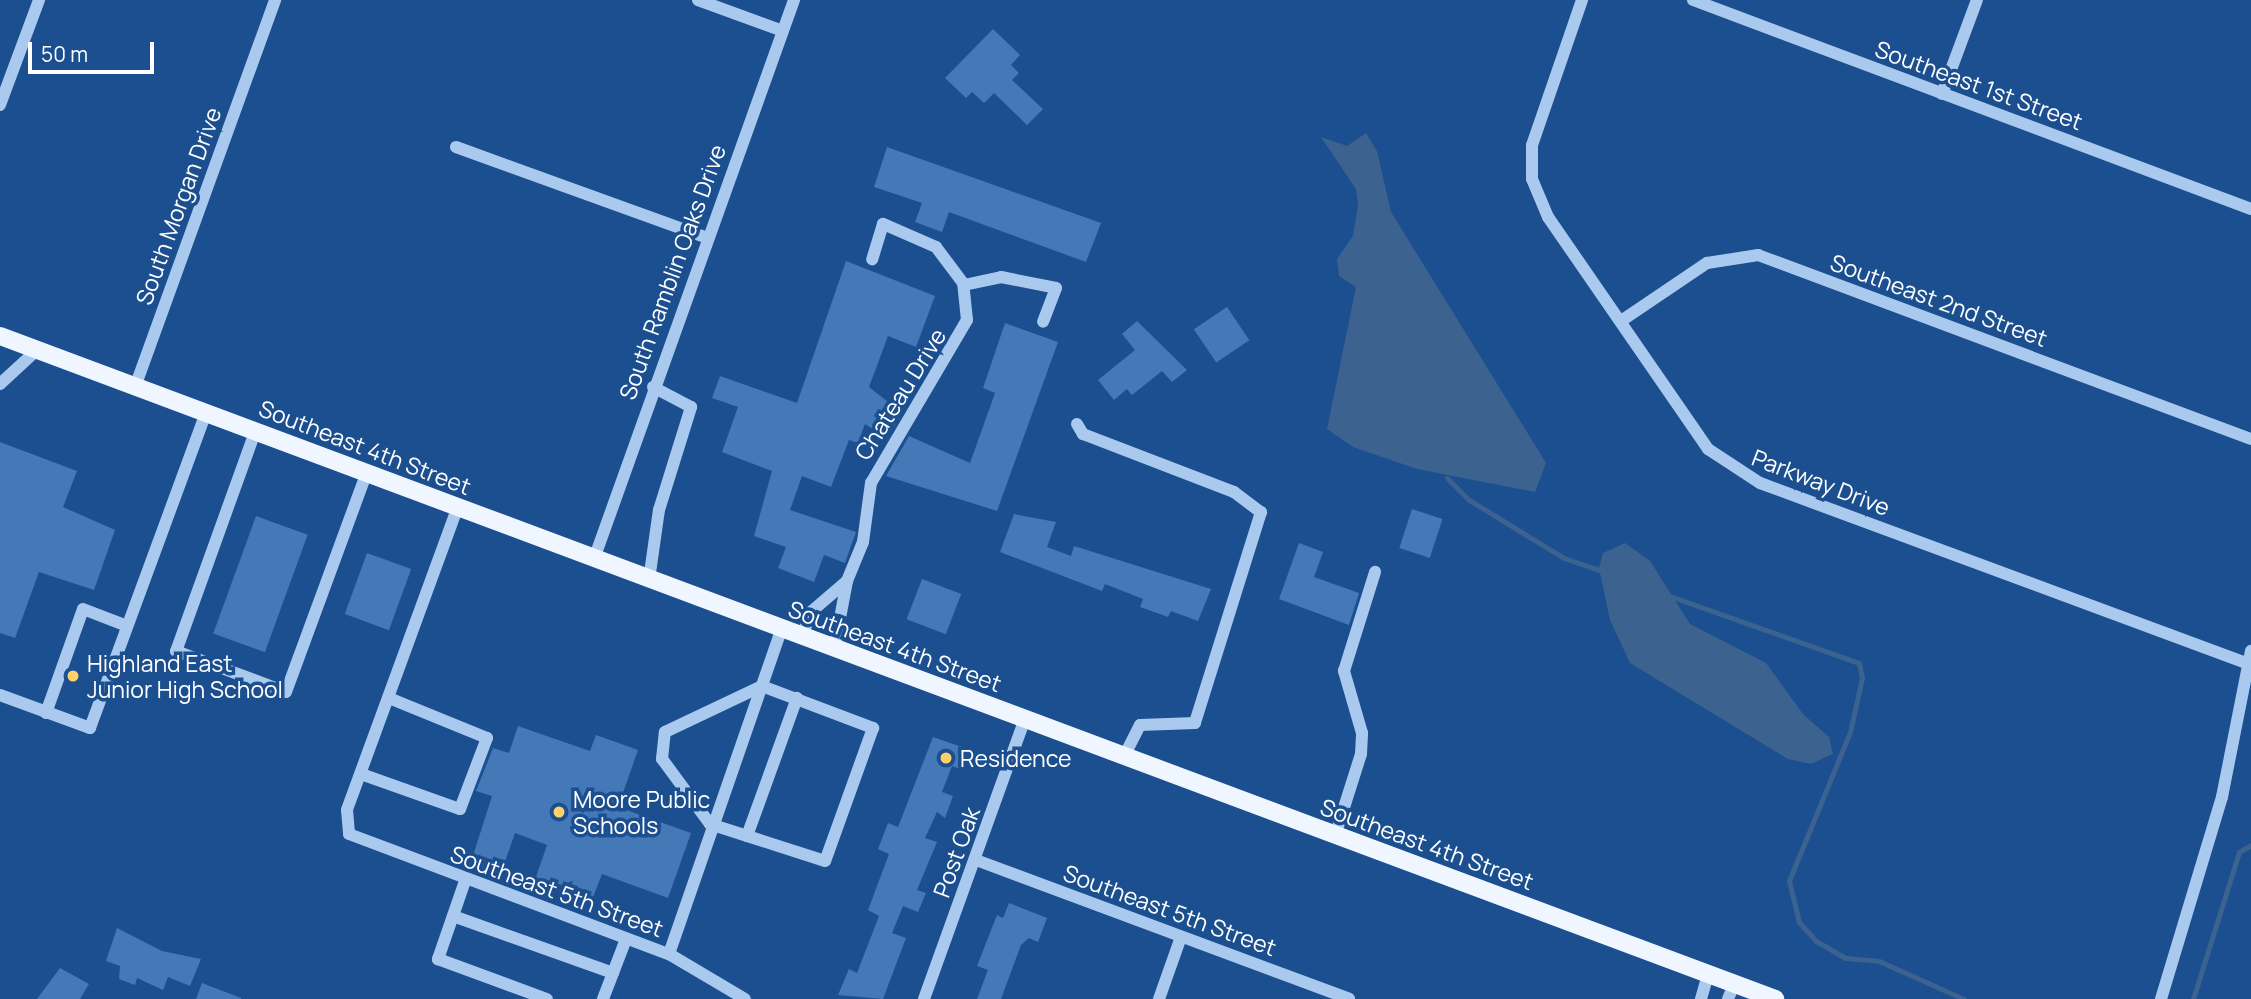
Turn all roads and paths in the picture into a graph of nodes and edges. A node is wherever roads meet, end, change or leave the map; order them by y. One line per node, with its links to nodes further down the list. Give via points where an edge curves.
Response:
1 (39, 0): 10 (street)
2 (275, 0): 21 (street, South Morgan Drive)
3 (698, 0): 8 (street)
4 (794, 0): 8 (street, South Ramblin Oaks Drive)
5 (1582, 0): 17 (street, Parkway Drive, via 1532,145 1531,170 1548,217)
6 (1693, 0): 9 (street, Southeast 1st Street)
7 (1977, 0): 9 (street)
8 (783, 31): 13 (street, South Ramblin Oaks Drive)
9 (1942, 93): 12 (street, Southeast 1st Street)
10 (0, 105)
11 (456, 147): 13 (street)
12 (2251, 209)
13 (708, 238): 22 (street, South Ramblin Oaks Drive)
14 (872, 259): 15 (street, via 883,224 936,247)
15 (964, 285): 16 (street, via 1000,277 1056,288); 32 (street, Chateau Drive, via 962,337 879,465 863,542)
16 (1043, 321)
17 (1620, 321): 26 (street, Southeast 2nd Street, via 1707,263 1758,255); 37 (street, Parkway Drive, via 1708,449 1740,475)
18 (0, 336): 19 (main road, Southeast 4th Street)
19 (37, 350): 20 (street); 21 (main road, Southeast 4th Street)
20 (0, 384)
21 (135, 387): 23 (main road, Southeast 4th Street)
22 (653, 387): 29 (street, South Ramblin Oaks Drive); 31 (street, via 691,407 659,510)
23 (206, 413): 25 (main road, Southeast 4th Street); 33 (street)
24 (1077, 424): 44 (street, via 1083,434 1234,492 1261,512 1195,723 1140,725)
25 (255, 432): 27 (main road, Southeast 4th Street); 27 (street, via 176,651 286,692)
26 (2251, 439)
27 (366, 474): 28 (main road, Southeast 4th Street)
28 (457, 509): 29 (main road, Southeast 4th Street); 40 (street)
29 (594, 559): 31 (main road, Southeast 4th Street)
30 (1375, 572): 48 (street, via 1344,671 1362,733)
31 (649, 580): 34 (main road, Southeast 4th Street)
32 (847, 581): 35 (street, Chateau Drive, via 812,611); 36 (street, Chateau Drive)
33 (127, 626): 42 (street, via 90,729); 42 (street, via 83,608)
34 (781, 630): 35 (main road, Southeast 4th Street); 38 (street)
35 (801, 638): 36 (main road, Southeast 4th Street)
36 (834, 650): 43 (main road, Southeast 4th Street)
37 (2249, 657): 66 (street, via 2221,797)
38 (762, 686): 41 (street); 46 (street); 46 (street, via 665,732 660,743 662,759)
39 (0, 695): 42 (street)
40 (388, 698): 45 (street); 45 (street, via 487,738 460,809)
41 (797, 698): 47 (street); 47 (street, via 869,724 873,734 825,861)
42 (46, 713)
43 (1025, 719): 44 (main road, Southeast 4th Street); 49 (street, Post Oak)
44 (1124, 756): 48 (main road, Southeast 4th Street)
45 (360, 774): 50 (street, Southeast 5th Street, via 345,818 348,834)
46 (710, 824): 47 (street); 54 (street)
47 (747, 836)
48 (1335, 836): 56 (main road, Southeast 4th Street)
49 (976, 860): 52 (street, Southeast 5th Street); 61 (street, Post Oak)
50 (465, 881): 51 (street); 53 (street, Southeast 5th Street)
51 (453, 916): 55 (street); 58 (street, via 438,959)
52 (1181, 937): 62 (street); 63 (street, Southeast 5th Street)
53 (626, 939): 54 (street, Southeast 5th Street); 55 (street)
54 (669, 954): 60 (street, Southeast 5th Street)
55 (613, 973): 59 (street)
56 (1708, 974): 57 (main road, Southeast 4th Street); 64 (street)
57 (1731, 991): 65 (main road, Southeast 4th Street)
58 (547, 999)
59 (603, 999)
60 (745, 999)
61 (924, 999)
62 (1159, 999)
63 (1349, 999)
64 (1701, 999)
65 (1775, 999)
66 (2161, 999)

